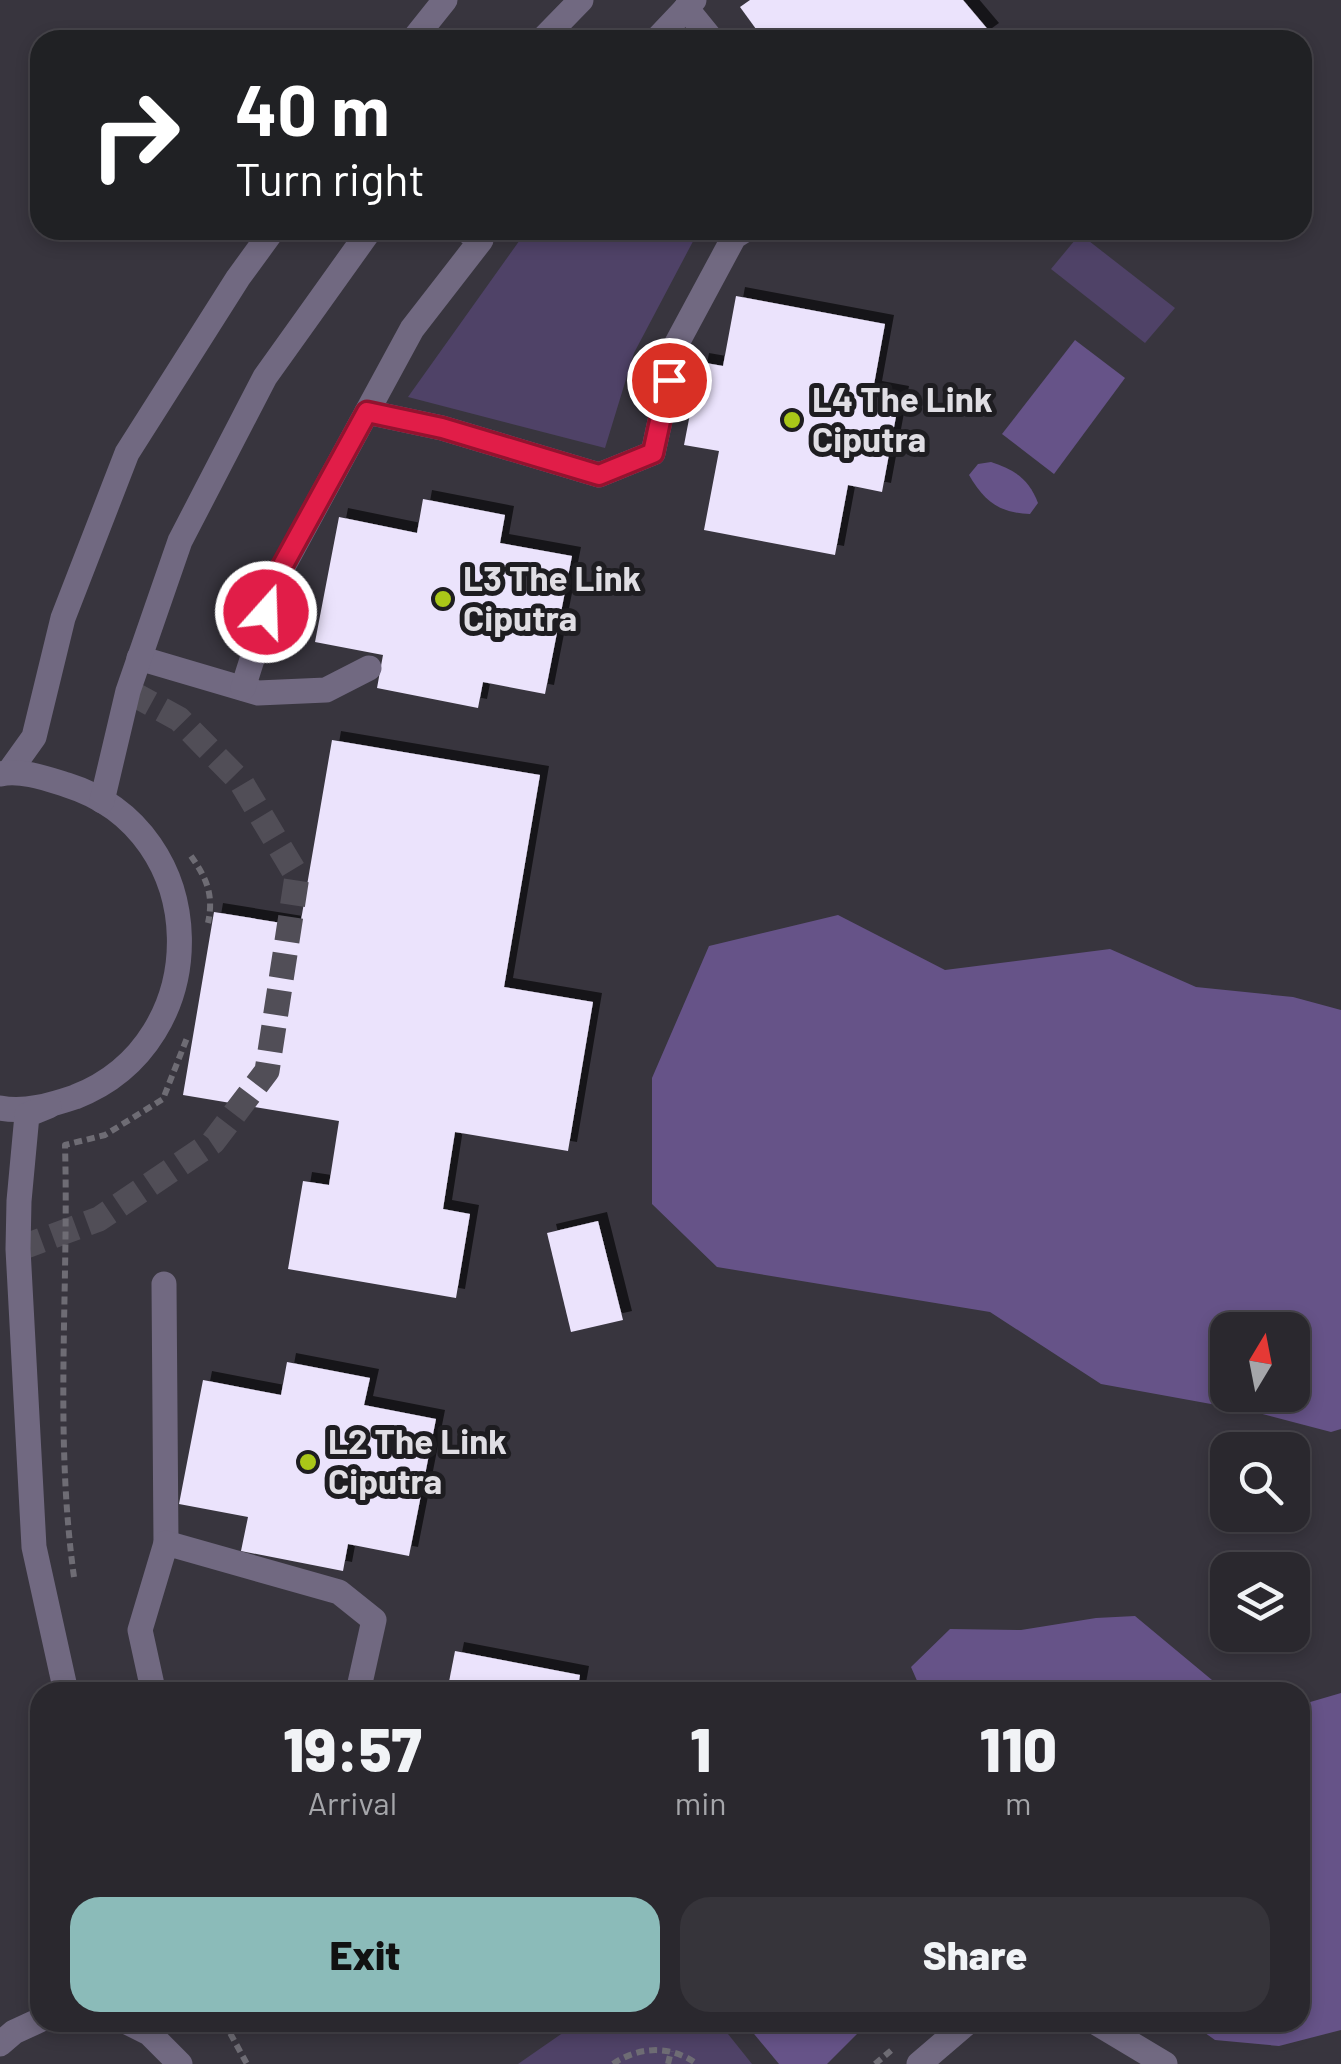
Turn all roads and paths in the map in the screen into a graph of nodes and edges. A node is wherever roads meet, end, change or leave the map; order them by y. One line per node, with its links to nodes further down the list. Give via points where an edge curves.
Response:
1 (444, 0): 4 (street)
2 (581, 0): 5 (street)
3 (690, 4): 6 (street); 7 (street)
4 (420, 30)
5 (552, 30)
6 (665, 30)
7 (706, 30)
8 (266, 240): 16 (street, via 128,453 63,618 34,737)
9 (363, 240): 13 (street, via 265,377 180,542)
10 (482, 240): 12 (street, via 412,329)
11 (733, 240): 12 (street, via 677,343 653,453 599,475)
12 (367, 412): 15 (street, via 278,574)
13 (139, 658): 15 (street); 17 (street)
14 (369, 668): 15 (street, via 326,690)
15 (242, 688)
16 (5, 773): 17 (street, via 79,788)
17 (102, 801): 18 (street, via 140,833 167,874 180,922 179,972 163,1018 135,1058 95,1089)
18 (49, 1106): 19 (street); 24 (street, via 27,1116 18,1249 34,1547)
19 (0, 1108)
20 (66, 1252): 23 (path, via 62,1396)
21 (164, 1284): 22 (street)
22 (166, 1543): 25 (street, via 140,1630); 26 (street, via 339,1592 374,1620)
23 (75, 1584)
24 (64, 1682)
25 (151, 1682)
26 (360, 1682)
27 (30, 2025): 32 (street)
28 (147, 2032): 34 (street)
29 (229, 2032): 35 (path)
30 (956, 2032): 39 (street)
31 (1112, 2032): 40 (street)
32 (0, 2044)
33 (671, 2051): 36 (path, via 638,2051); 37 (path); 38 (path)
34 (180, 2064)
35 (247, 2064)
36 (613, 2064)
37 (668, 2064)
38 (696, 2064)
39 (919, 2064)
40 (1165, 2064)

